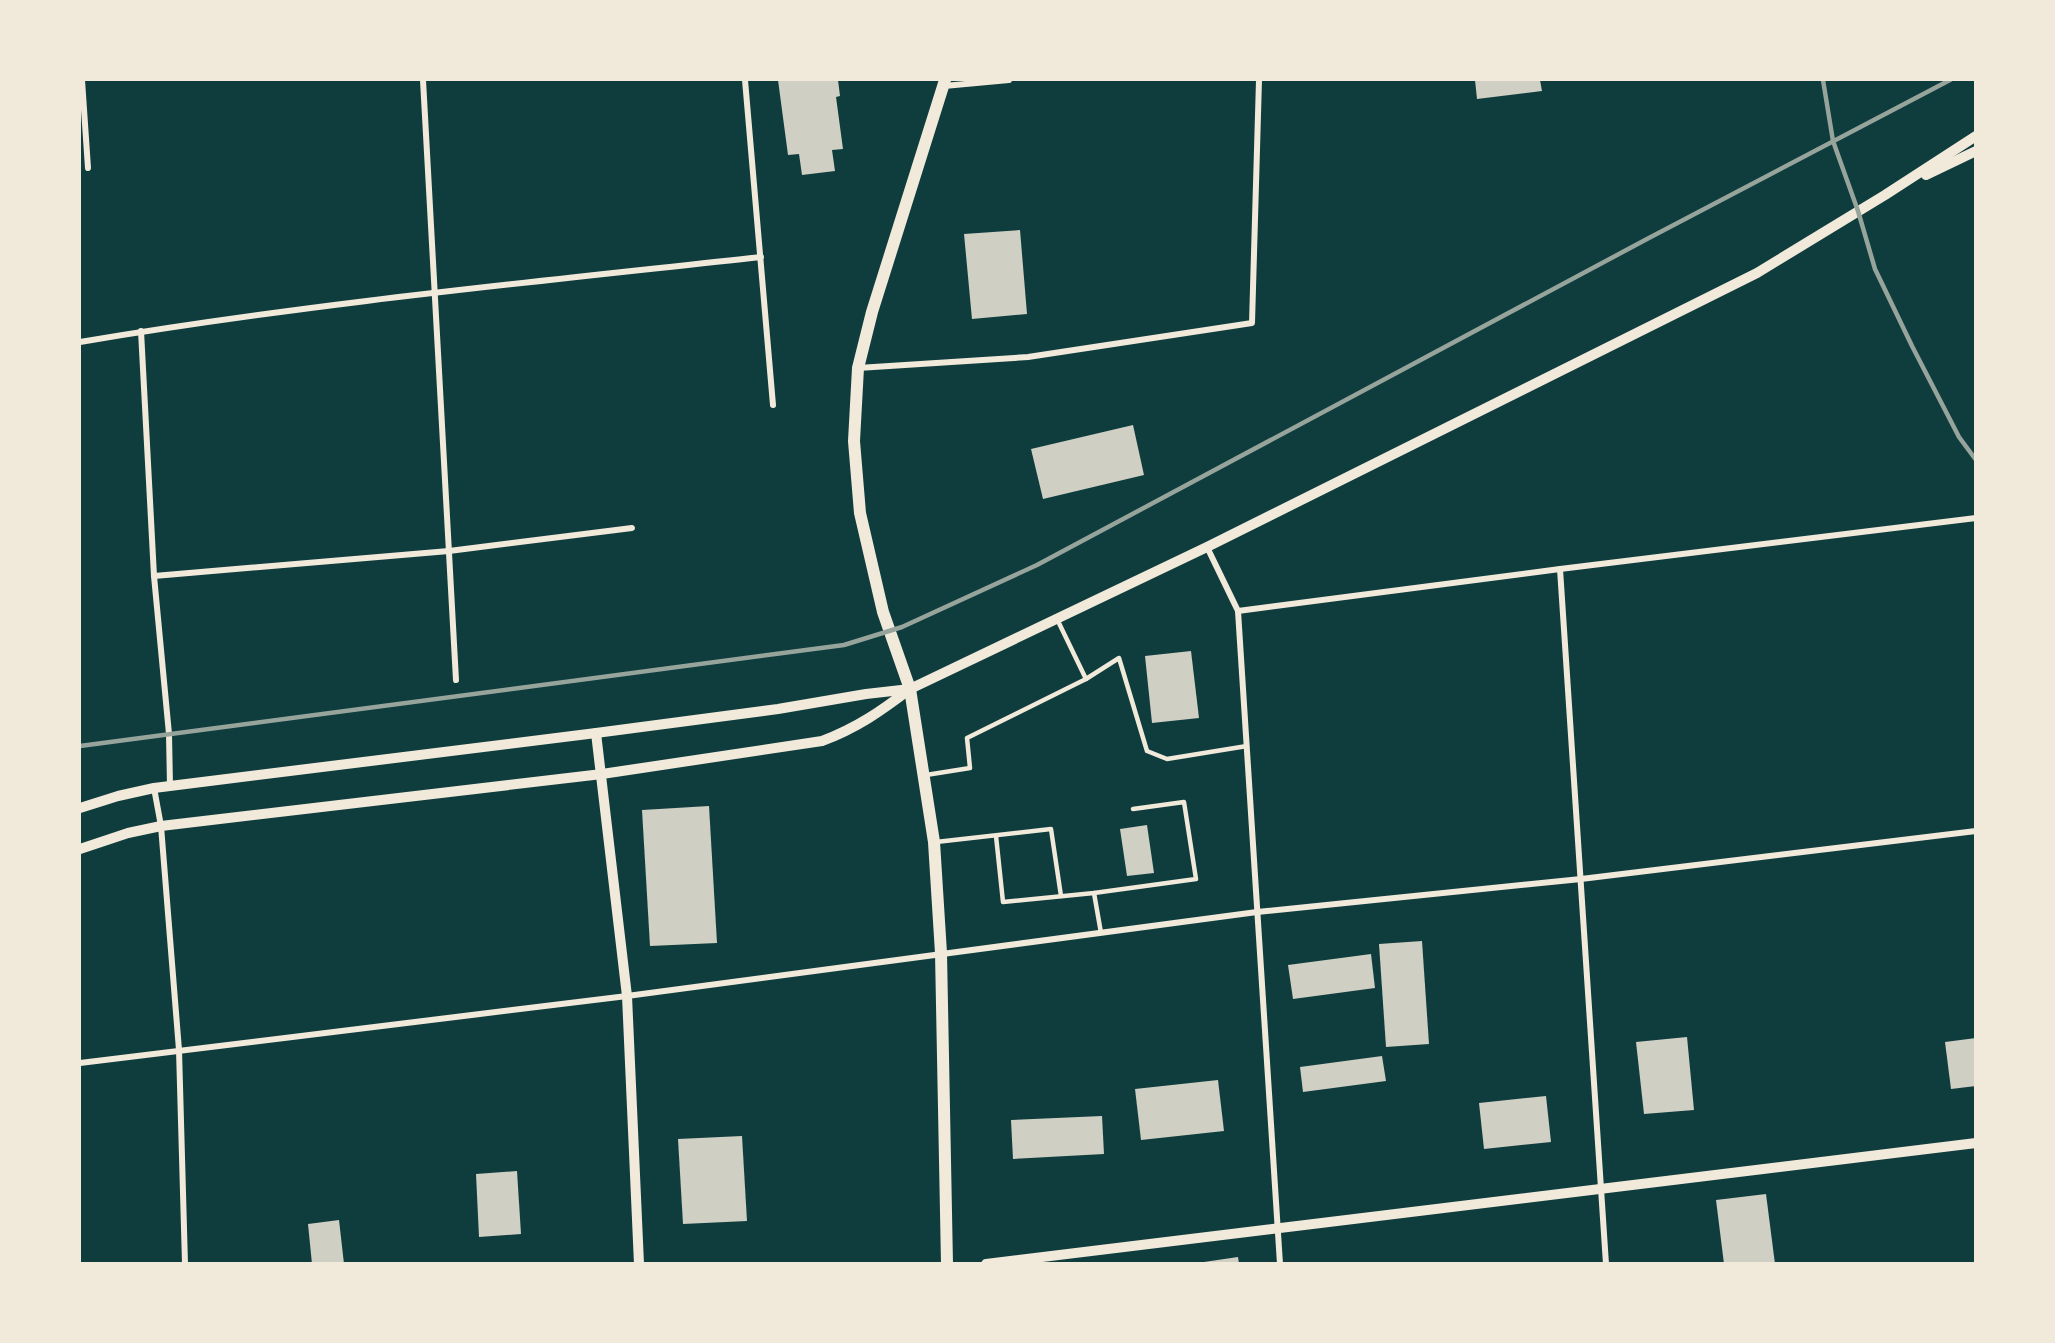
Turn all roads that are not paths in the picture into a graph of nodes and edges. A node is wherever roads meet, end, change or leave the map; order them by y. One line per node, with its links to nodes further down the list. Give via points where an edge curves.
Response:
1 (82, 80): 9 (street)
2 (423, 80): 12 (street)
3 (745, 80): 11 (street)
4 (1009, 80): 6 (street)
5 (1259, 80): 15 (street, via 1252,323 1028,357)
6 (944, 83): 15 (main road)
7 (1976, 136): 10 (street)
8 (1976, 151): 10 (street)
9 (88, 168)
10 (1885, 195): 19 (street, via 1757,273)
11 (761, 257): 12 (street); 16 (street)
12 (435, 293): 13 (street); 20 (street)
13 (141, 332): 14 (street); 22 (street)
14 (80, 342)
15 (858, 368): 27 (main road, via 854,441 860,513 883,612)
16 (773, 405)
17 (1976, 518): 21 (street)
18 (632, 528): 20 (street)
19 (1207, 547): 23 (street); 24 (street)
20 (449, 551): 22 (street); 26 (street)
21 (1560, 568): 23 (street); 41 (street)
22 (154, 576): 32 (street)
23 (1238, 611): 29 (street)
24 (1057, 618): 25 (lane); 27 (street)
25 (1086, 679): 29 (lane, via 1119,658 1147,751 1167,759); 31 (lane, via 967,738 970,768)
26 (456, 680)
27 (910, 689): 28 (street); 30 (street, via 872,718 822,741); 31 (main road)
28 (596, 733): 30 (street); 32 (street)
29 (1247, 746): 44 (street)
30 (602, 774): 36 (street); 47 (street)
31 (924, 776): 39 (main road)
32 (170, 786): 33 (street)
33 (154, 788): 34 (street); 36 (street)
34 (80, 808)
35 (1134, 809): 42 (lane, via 1184,802 1196,879)
36 (161, 826): 40 (street); 48 (street)
37 (1976, 831): 41 (street)
38 (996, 836): 39 (lane); 43 (lane, via 1051,829); 43 (lane, via 1004,902)
39 (934, 843): 46 (main road)
40 (80, 849)
41 (1581, 879): 44 (street); 51 (street)
42 (1094, 893): 43 (lane); 45 (lane)
43 (1061, 896)
44 (1257, 912): 45 (street); 52 (street)
45 (1101, 933): 46 (street)
46 (941, 953): 47 (street); 55 (main road)
47 (627, 996): 48 (street); 54 (street)
48 (179, 1050): 49 (street); 53 (street)
49 (80, 1063)
50 (1976, 1143): 51 (street)
51 (1601, 1189): 52 (street); 58 (street)
52 (1278, 1229): 56 (street); 57 (street)
53 (185, 1263)
54 (639, 1263)
55 (947, 1263)
56 (986, 1263)
57 (1280, 1263)
58 (1606, 1263)

